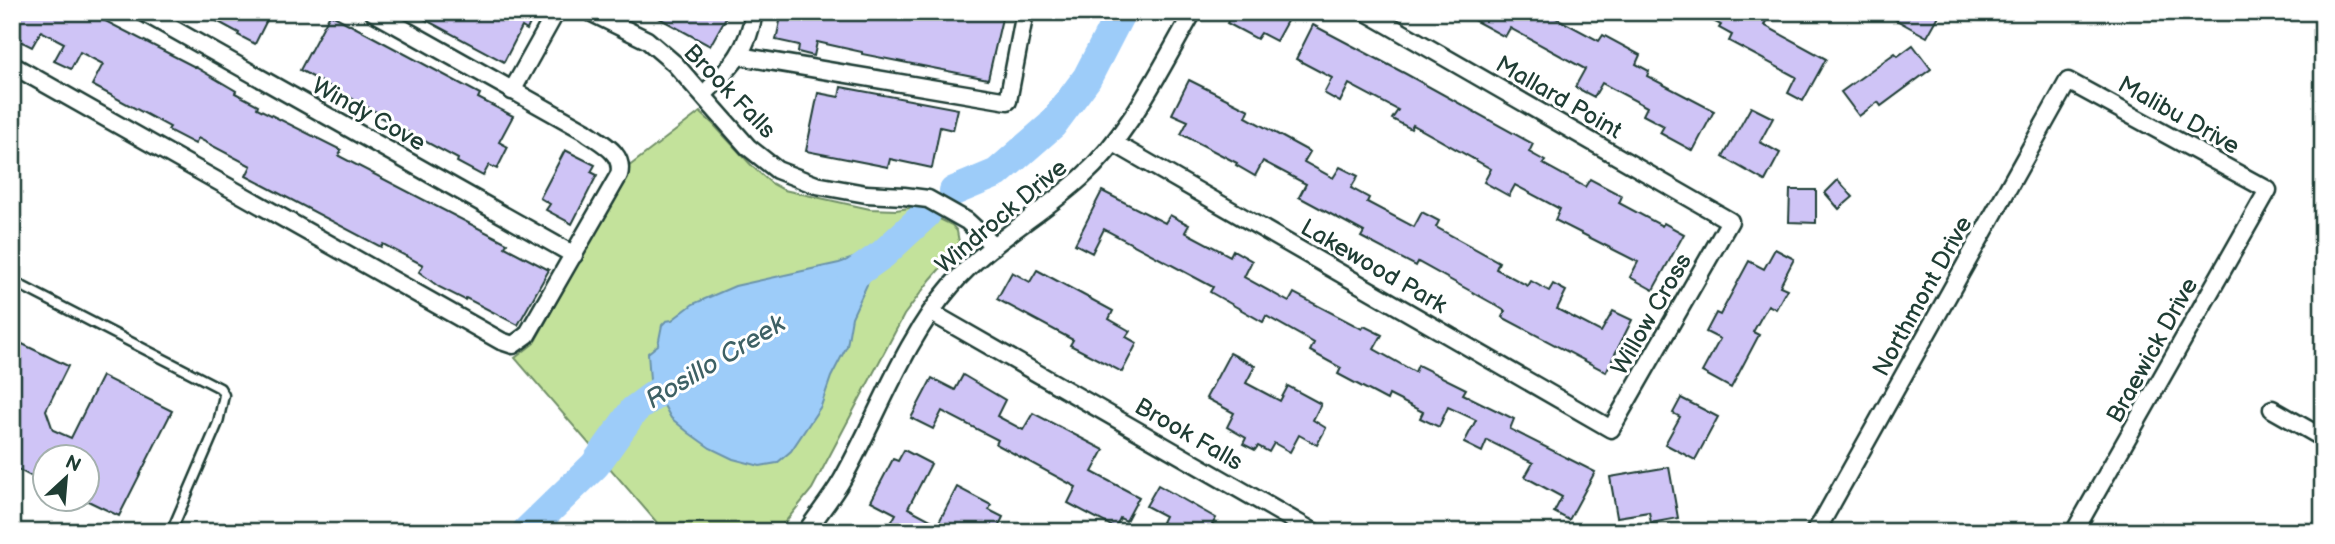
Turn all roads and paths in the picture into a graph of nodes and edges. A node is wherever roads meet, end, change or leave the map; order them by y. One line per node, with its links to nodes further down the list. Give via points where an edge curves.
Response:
1 (143, 12): 18 (street, Windy Cove)
2 (373, 12): 12 (street)
3 (556, 12): 12 (street)
4 (590, 12): 13 (street, Brook Falls, via 647,40)
5 (754, 12): 9 (street)
6 (1025, 12): 9 (street, via 1008,101)
7 (1193, 12): 14 (street, Windrock Drive)
8 (1366, 12): 16 (street, Mallard Point)
9 (739, 56): 13 (street)
10 (12, 65): 18 (street, via 500,341 513,345 527,335)
11 (2068, 81): 15 (street, Malibu Drive); 28 (street, Northmont Drive)
12 (512, 91): 18 (street, via 585,131 617,155 622,166)
13 (703, 94): 17 (street, Brook Falls, via 748,147 778,170 816,185 928,199 967,220)
14 (1114, 143): 17 (street, Windrock Drive, via 1081,179); 22 (street, Lakewood Park)
15 (2268, 190): 29 (street, Braewick Drive)
16 (1730, 221): 22 (street, Willow Cross)
17 (994, 246): 20 (street, Windrock Drive, via 950,287)
18 (574, 255)
19 (12, 281): 25 (lane, via 219,388 224,395 218,423)
20 (932, 313): 24 (street, Windrock Drive, via 844,478); 27 (street, Brook Falls)
21 (2272, 409): 23 (street)
22 (1611, 429)
23 (2323, 438)
24 (810, 526): 26 (street)
25 (171, 532)
26 (827, 532)
27 (1314, 532)
28 (1814, 532)
29 (2074, 532)

